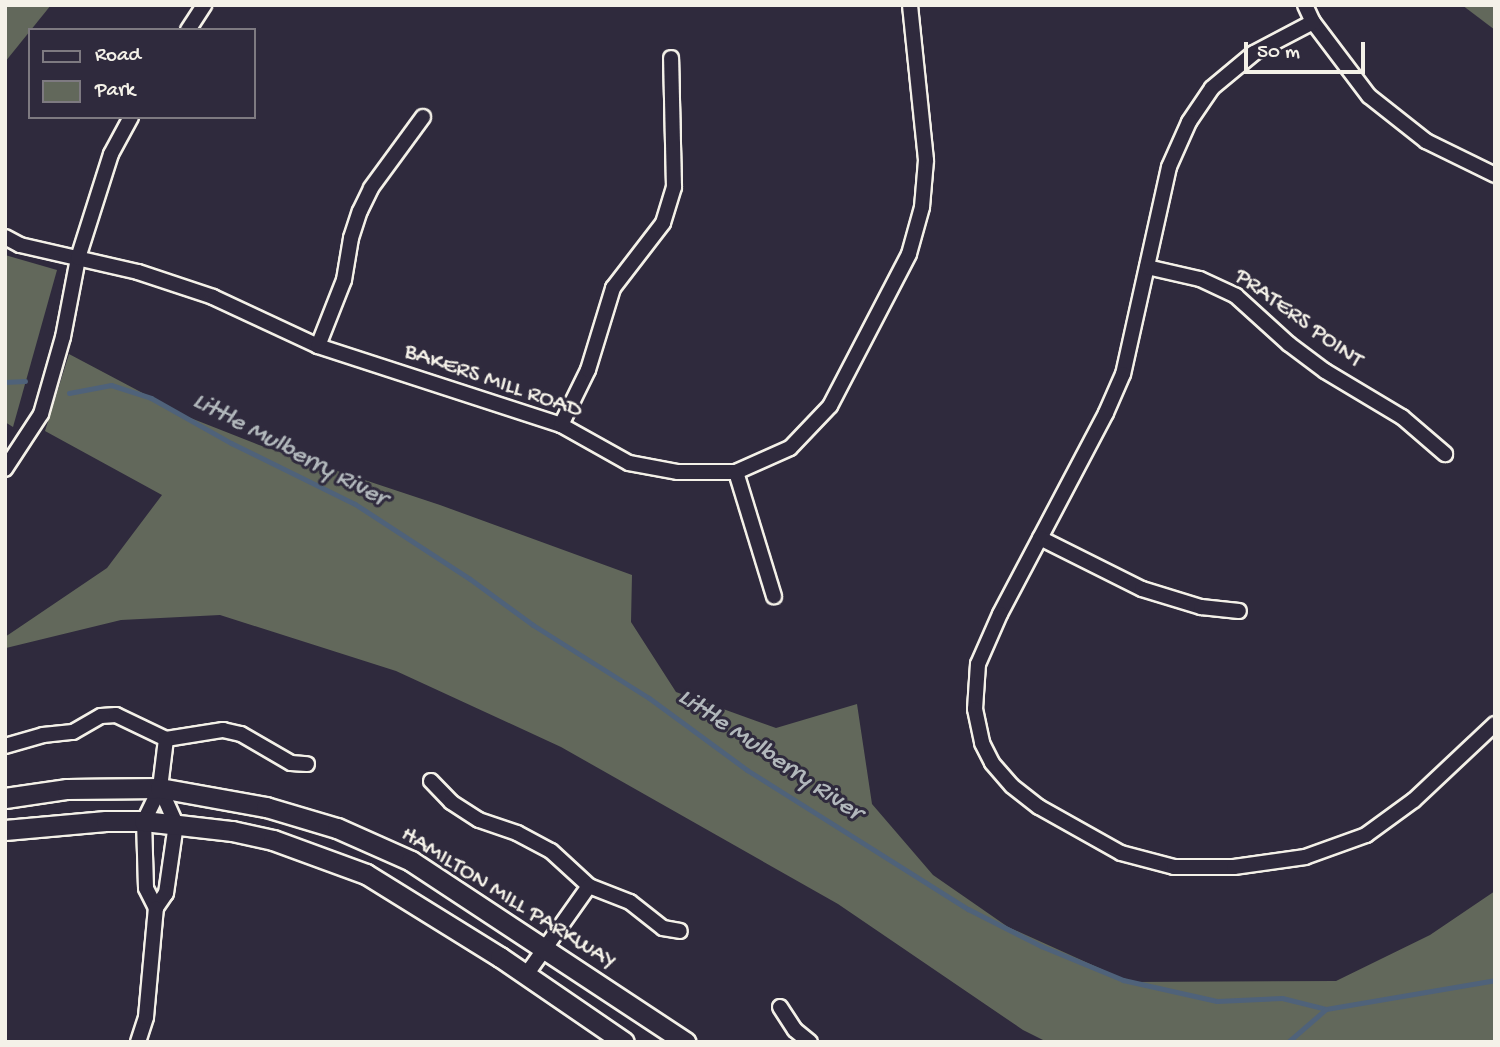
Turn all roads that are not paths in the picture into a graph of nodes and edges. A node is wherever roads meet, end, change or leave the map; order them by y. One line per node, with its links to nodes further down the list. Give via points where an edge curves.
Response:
1 (204, 5): 5 (street)
2 (910, 5): 17 (street, BAKERS MILL ROAD, via 926,160 922,207 909,254 830,405 790,448)
3 (1306, 5): 4 (street)
4 (1313, 22): 9 (street, via 1369,96 1396,120 1426,141); 12 (street, via 1254,52 1212,88 1189,122 1169,167)
5 (189, 28)
6 (671, 58): 14 (street, via 674,187 663,223 612,288 588,370)
7 (423, 117): 13 (street, via 371,188 360,211 344,280)
8 (130, 119): 11 (street, via 111,154)
9 (1495, 175)
10 (5, 237): 11 (street, BAKERS MILL ROAD, via 20,245)
11 (79, 258): 13 (street, BAKERS MILL ROAD, via 213,297); 16 (street, via 41,414)
12 (1147, 267): 15 (street, PRATERS POINT, via 1200,279 1236,296 1316,365 1402,417); 18 (street, via 1123,374)
13 (318, 346): 14 (street, BAKERS MILL ROAD)
14 (561, 425): 17 (street, BAKERS MILL ROAD, via 629,463 678,472)
15 (1445, 454)
16 (5, 469)
17 (736, 472): 19 (street)
18 (1040, 538): 20 (street, via 1142,589 1201,607); 21 (street, via 978,664 975,709 982,743 992,763 1039,807 1121,852 1174,867 1234,867 1305,857 1366,835 1414,800)
19 (775, 596)
20 (1239, 611)
21 (1495, 724)
22 (166, 739): 23 (street, via 116,715 101,716 73,732); 24 (street, via 223,730 241,734 291,763); 26 (street)
23 (5, 746)
24 (307, 764)
25 (431, 781): 31 (street, via 451,802 479,820 551,851)
26 (160, 788): 27 (street, HAMILTON MILL PARKWAY, via 67,789); 28 (street); 29 (street); 34 (street, HAMILTON MILL PARKWAY, via 266,807 337,828 411,862)
27 (5, 798)
28 (144, 821): 29 (street); 30 (street); 32 (street, via 146,888)
29 (176, 824): 32 (street, via 166,892); 35 (street, via 273,840 366,874)
30 (5, 830)
31 (589, 886): 33 (street, via 630,902 663,928); 34 (street)
32 (156, 908): 37 (street, via 146,1017)
33 (680, 931)
34 (543, 948): 35 (street); 39 (street, HAMILTON MILL PARKWAY)
35 (526, 975): 38 (street)
36 (780, 1007): 40 (street, via 795,1030)
37 (138, 1042)
38 (624, 1042)
39 (686, 1042)
40 (810, 1042)

